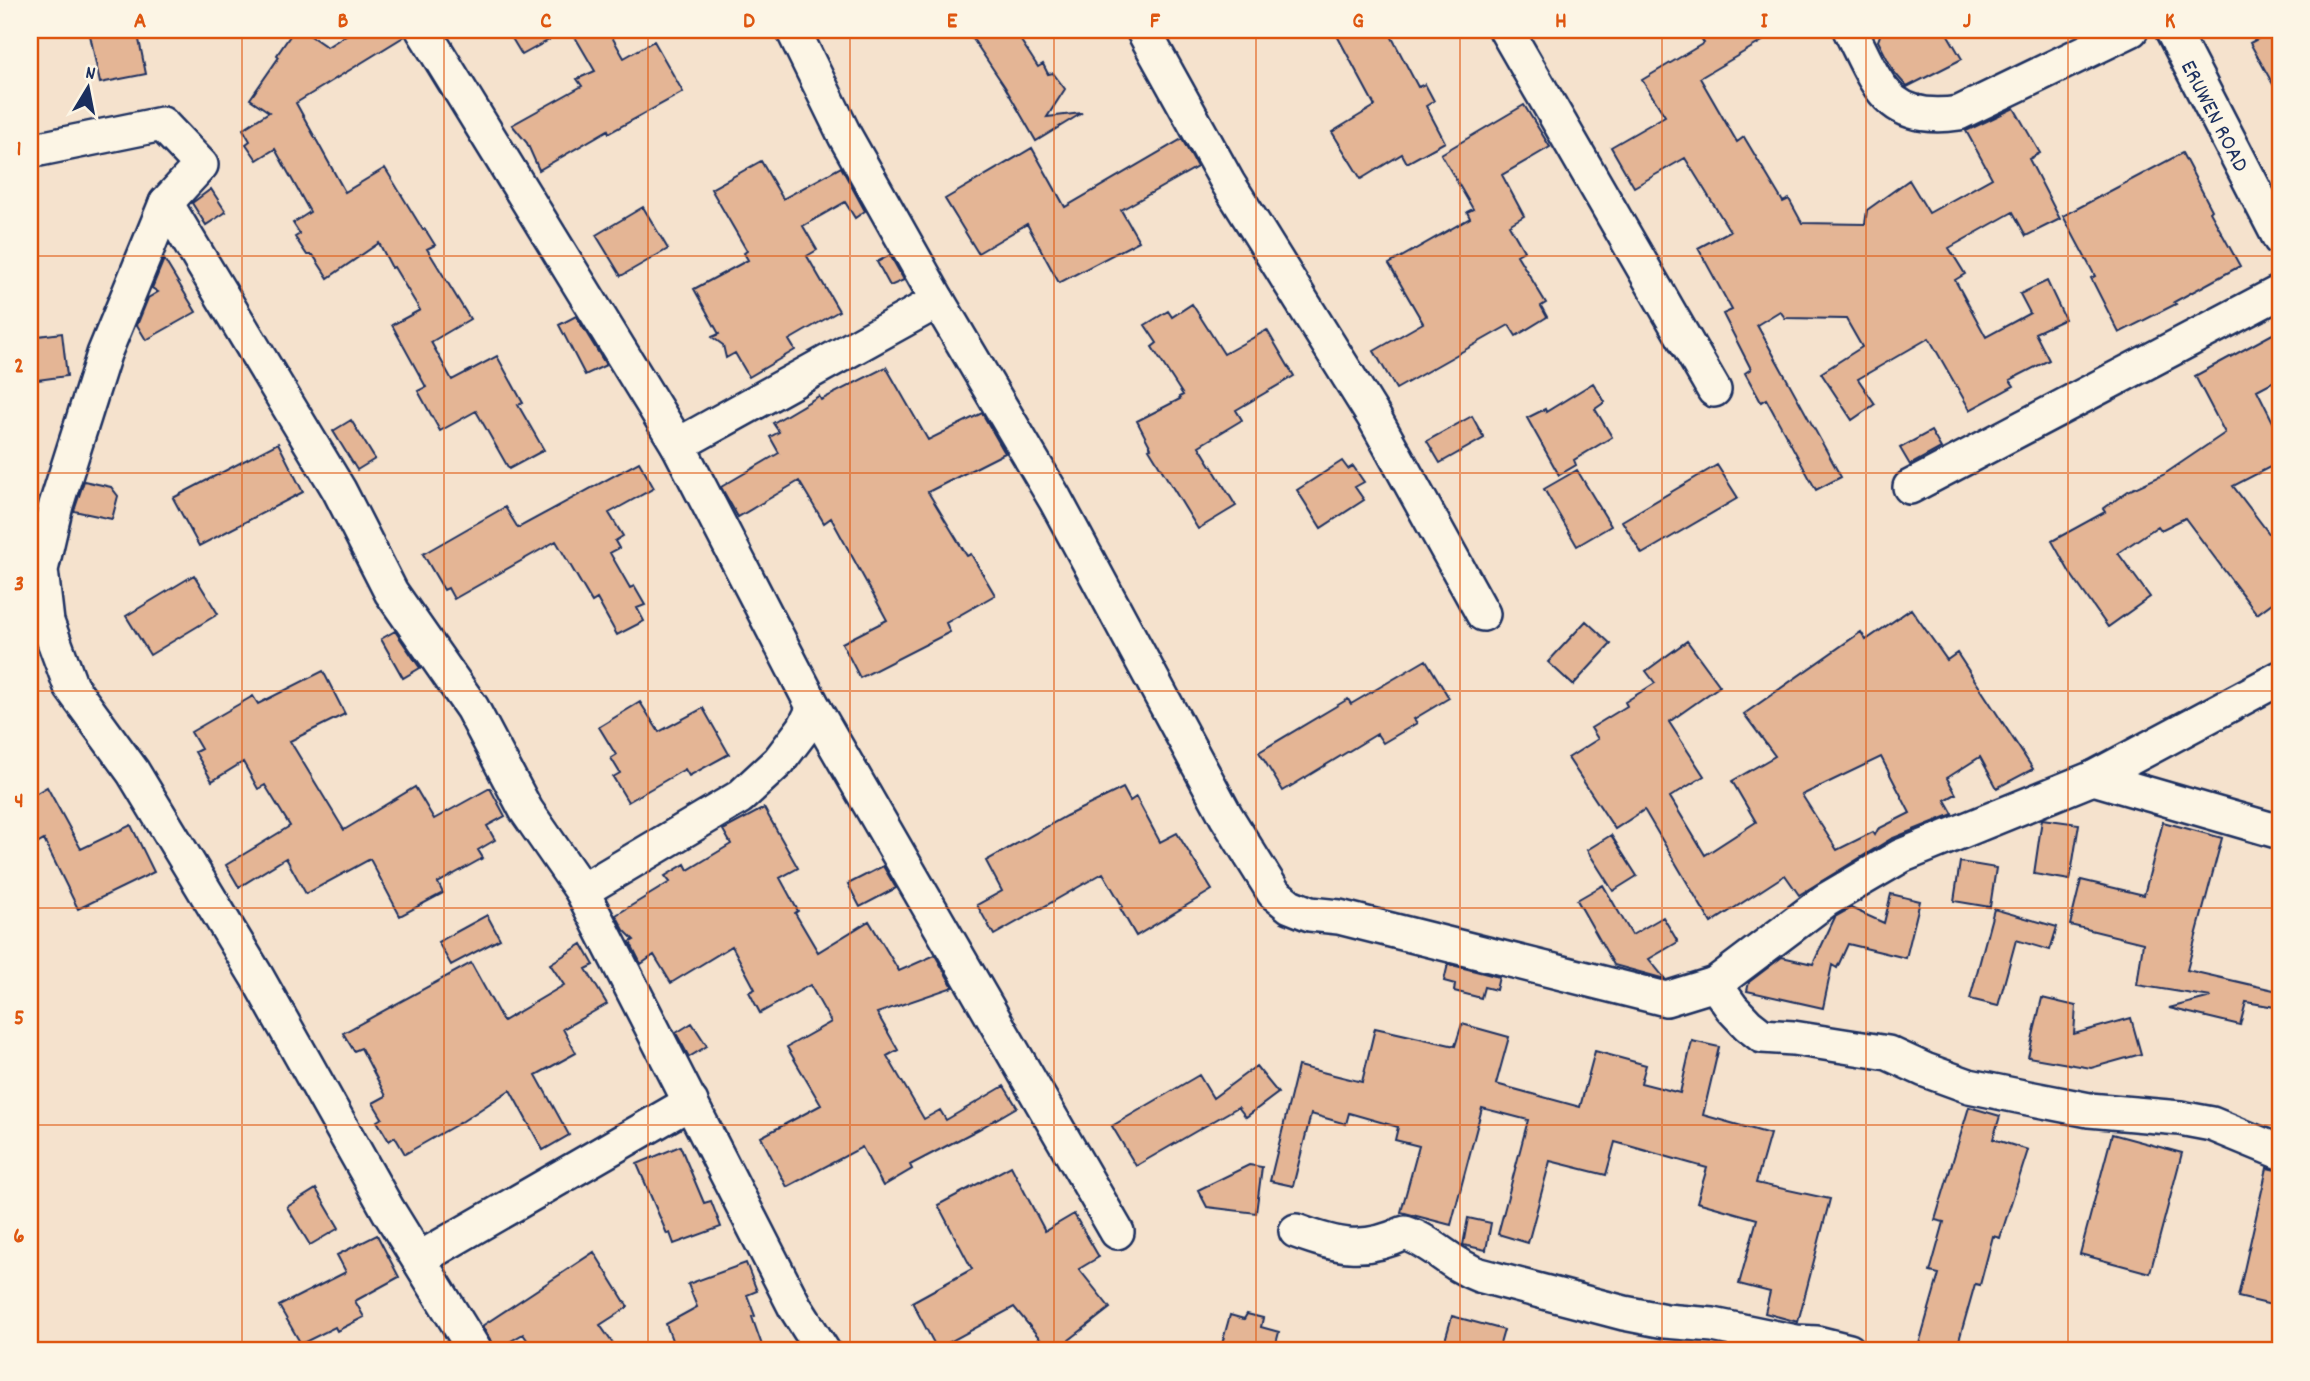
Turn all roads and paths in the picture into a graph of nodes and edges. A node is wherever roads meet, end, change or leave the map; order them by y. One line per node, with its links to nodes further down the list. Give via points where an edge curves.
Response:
1 (423, 30): 14 (street)
2 (793, 30): 12 (street, via 845,136)
3 (1143, 30): 18 (street, via 1228,183 1374,417)
4 (1506, 30): 13 (street)
5 (1850, 30): 6 (street, via 1886,95 1917,115 1936,117 1959,113)
6 (2131, 30)
7 (2172, 30): 10 (street, ERUWEN ROAD)
8 (30, 151): 9 (street, via 162,124 201,165)
9 (166, 203): 16 (street); 23 (street, via 340,490 391,592 472,708 526,810)
10 (2280, 239)
11 (2280, 292): 15 (street)
12 (938, 301): 14 (street); 24 (street, via 1055,499 1226,816 1274,893 1310,914 1339,917 1666,999)
13 (1714, 390)
14 (678, 445): 20 (street)
15 (1910, 487)
16 (43, 507): 17 (street)
17 (36, 579): 29 (street, via 71,687 147,795)
18 (1483, 614)
19 (2280, 678): 21 (street)
20 (814, 708): 23 (street, via 779,761 740,797); 28 (street)
21 (2093, 778): 22 (street); 24 (street, via 1901,856 1826,900)
22 (2280, 832)
23 (582, 891): 25 (street)
24 (1715, 984): 26 (street, via 1762,1036 1888,1053 1969,1086 2089,1110 2212,1124)
25 (691, 1102): 29 (street); 32 (street)
26 (2280, 1152)
27 (1296, 1231): 30 (street, via 1335,1245 1356,1246 1405,1233 1423,1239 1435,1251 1479,1275 1624,1313 1713,1325)
28 (1117, 1232)
29 (419, 1259): 31 (street)
30 (1784, 1347): 33 (street, via 1817,1343)
31 (475, 1351)
32 (823, 1351)
33 (1849, 1351)

